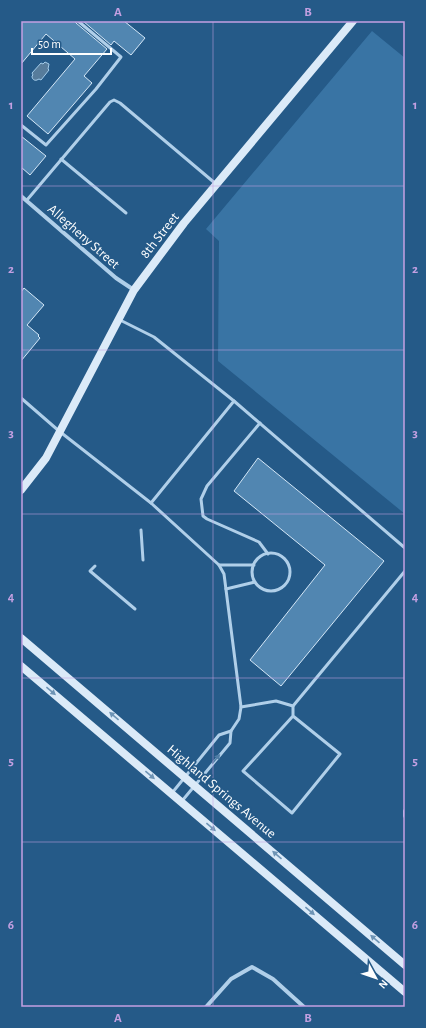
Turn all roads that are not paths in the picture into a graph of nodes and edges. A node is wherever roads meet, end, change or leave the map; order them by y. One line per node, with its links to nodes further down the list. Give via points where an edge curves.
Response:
1 (78, 21): 3 (lane, via 121,57 46,145)
2 (354, 21): 5 (main road, 8th Street)
3 (21, 125)
4 (62, 159): 5 (lane, via 114,100); 7 (lane); 8 (lane)
5 (217, 185): 9 (main road, 8th Street, via 184,223)
6 (21, 196): 7 (street, Allegheny Street)
7 (27, 200): 9 (street, Allegheny Street, via 116,278)
8 (126, 213)
9 (134, 290): 10 (main road, 8th Street)
10 (118, 319): 12 (lane, via 154,337); 14 (main road, 8th Street)
11 (21, 398): 14 (lane)
12 (234, 401): 13 (lane); 16 (lane)
13 (260, 423): 18 (lane); 19 (lane, via 207,486 201,499 202,516 260,542)
14 (59, 432): 15 (main road, 8th Street, via 46,458); 16 (lane)
15 (21, 490)
16 (151, 504): 21 (lane)
17 (141, 530): 20 (lane)
18 (405, 548)
19 (268, 554): 22 (lane, via 257,560); 25 (lane, via 280,556 289,565 287,583 271,591 265,590)
20 (143, 560)
21 (219, 565): 22 (lane); 26 (lane, via 224,574)
22 (254, 565): 25 (lane)
23 (94, 566): 27 (lane, via 90,571)
24 (405, 571): 30 (lane)
25 (255, 582): 26 (lane)
26 (226, 589): 31 (lane)
27 (135, 609)
28 (21, 638): 34 (main road, Highland Springs Avenue, one-way to 28)
29 (21, 666): 36 (main road, one-way to 36)
30 (293, 706): 31 (lane, via 276,701); 32 (lane)
31 (241, 707): 33 (lane, via 239,719)
32 (293, 716): 32 (lane, via 243,771 292,813 340,754)
33 (231, 731): 34 (lane, via 219,735); 35 (lane, one-way to 33, via 230,743)
34 (185, 777): 35 (main road, Highland Springs Avenue); 36 (lane)
35 (195, 785): 37 (lane); 40 (main road, Highland Springs Avenue, one-way to 35)
36 (172, 793): 37 (main road)
37 (181, 802): 41 (main road, one-way to 41)
38 (405, 812): 39 (street)
39 (405, 816)
40 (405, 965)
41 (405, 992)
42 (206, 1007): 43 (street, via 231,978 252,967 273,979)
43 (304, 1007)

